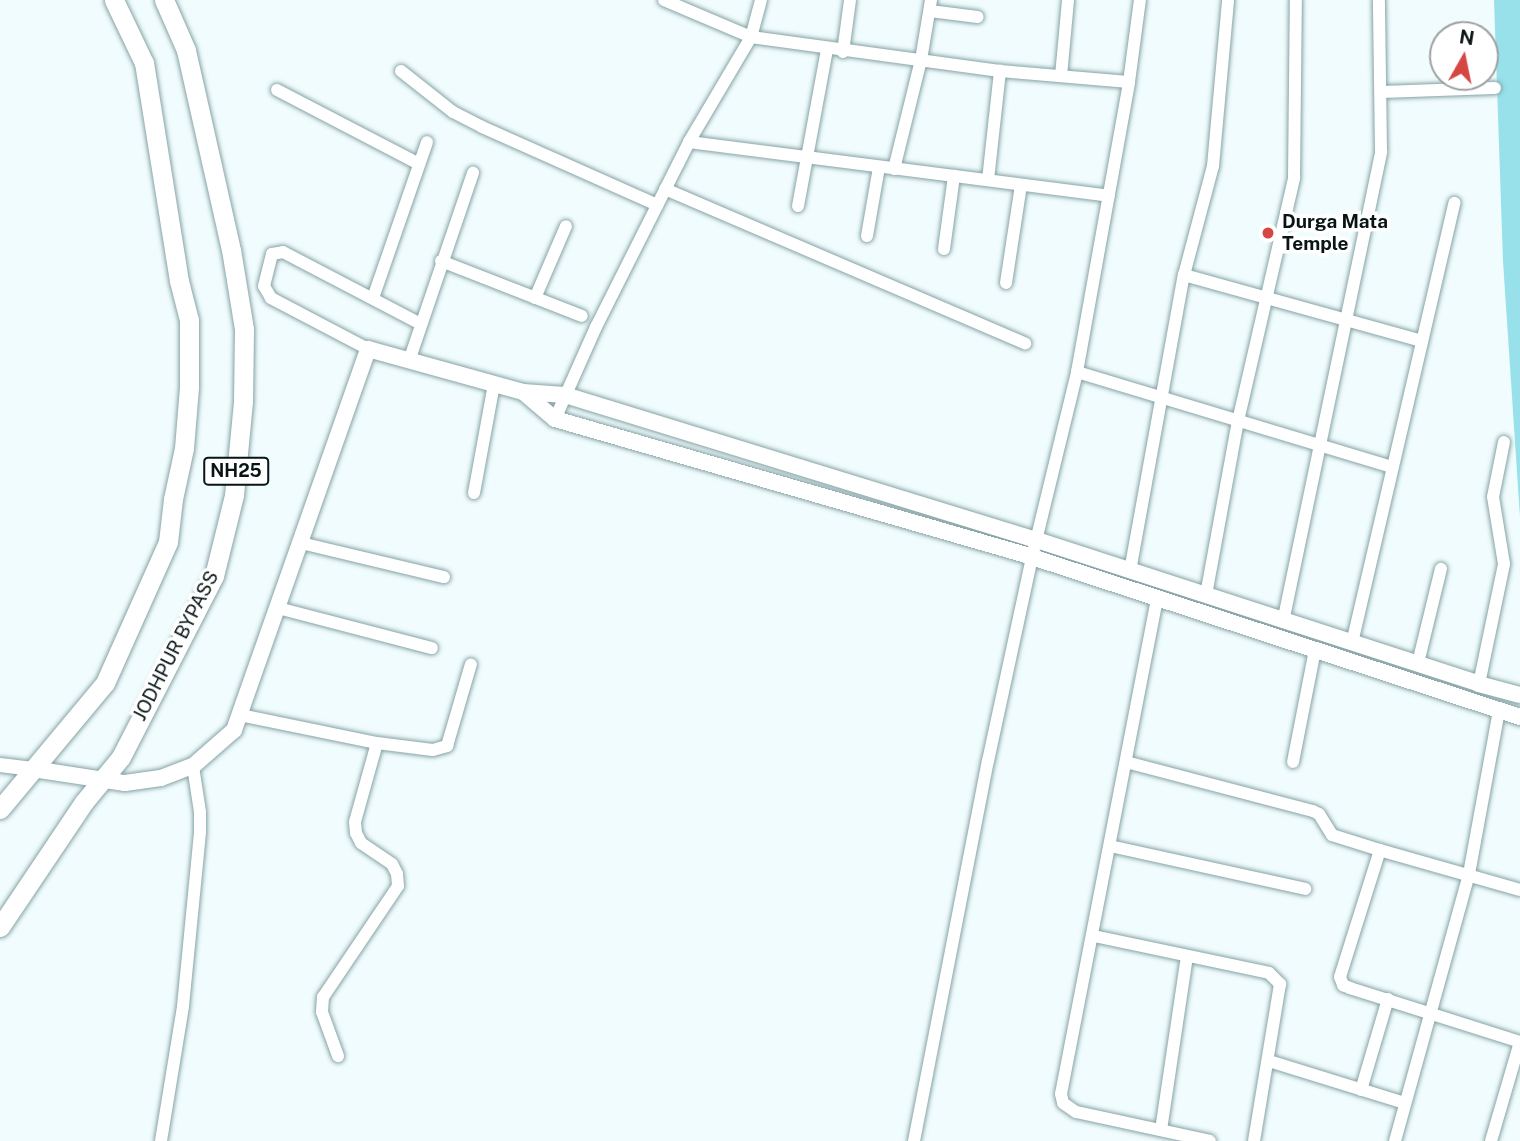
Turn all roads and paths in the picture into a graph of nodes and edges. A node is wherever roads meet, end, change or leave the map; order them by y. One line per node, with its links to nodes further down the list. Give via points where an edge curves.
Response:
1 (114, 0): 91 (highway, NH25, via 144,63 189,320 184,448 168,542 128,637 104,683)
2 (164, 0): 92 (highway, JODHPUR BYPASS / NH25, via 186,50 231,250 244,329 243,402 234,495 214,576 121,757)
3 (664, 0): 13 (street)
4 (761, 0): 13 (street)
5 (850, 0): 15 (street)
6 (1068, 0): 19 (street)
7 (1140, 0): 20 (street)
8 (1227, 0): 43 (street, via 1213,166)
9 (1296, 0): 45 (street, via 1294,178)
10 (1379, 0): 23 (street)
11 (930, 6): 12 (street); 16 (street)
12 (978, 17)
13 (751, 37): 14 (street); 25 (street)
14 (827, 49): 15 (street); 26 (street)
15 (843, 52): 16 (street)
16 (921, 60): 18 (street); 29 (street)
17 (401, 71): 37 (street, via 453,112)
18 (1000, 71): 19 (street); 32 (street)
19 (1060, 76): 20 (street)
20 (1129, 82): 35 (street)
21 (277, 90): 27 (street)
22 (1429, 90): 23 (street)
23 (1381, 92): 49 (street, via 1381,151)
24 (427, 142): 27 (street)
25 (689, 142): 26 (street); 34 (street)
26 (806, 158): 28 (street); 38 (street)
27 (419, 164): 46 (street)
28 (878, 167): 29 (street); 40 (street)
29 (894, 169): 31 (street)
30 (473, 173): 42 (street)
31 (954, 176): 32 (street); 41 (street)
32 (988, 180): 33 (street)
33 (1021, 185): 35 (street); 44 (street)
34 (665, 189): 37 (street); 52 (street)
35 (1109, 196): 55 (street)
36 (1454, 203): 51 (street)
37 (657, 205): 58 (street)
38 (798, 206)
39 (566, 226): 47 (street)
40 (867, 236)
41 (944, 249)
42 (442, 261): 47 (street); 50 (street)
43 (1184, 275): 45 (street); 59 (street)
44 (1006, 283)
45 (1267, 296): 49 (street); 61 (street)
46 (373, 298): 50 (street); 53 (street, via 283,252 275,251 269,258 264,286 278,305)
47 (535, 298): 48 (street)
48 (582, 316)
49 (1345, 319): 51 (street); 63 (street)
50 (421, 324): 54 (street)
51 (1422, 341): 64 (street)
52 (1025, 343)
53 (368, 349): 54 (main road); 67 (main road)
54 (409, 361): 56 (main road)
55 (1077, 372): 59 (street); 66 (street)
56 (494, 384): 57 (main road); 65 (street)
57 (523, 391): 58 (main road); 60 (main road)
58 (565, 395): 60 (street); 66 (main road)
59 (1162, 398): 61 (street); 70 (street)
60 (555, 419): 68 (main road)
61 (1238, 421): 63 (street); 72 (street)
62 (1504, 442): 81 (street, via 1493,497 1504,564)
63 (1318, 445): 64 (street); 75 (street)
64 (1392, 467): 76 (street)
65 (474, 493)
66 (1037, 540): 68 (street); 70 (main road)
67 (301, 543): 71 (street); 74 (main road)
68 (1032, 557): 73 (main road); 111 (street)
69 (1441, 569): 79 (street)
70 (1130, 571): 72 (main road)
71 (444, 577)
72 (1206, 595): 75 (main road)
73 (1157, 599): 78 (main road); 87 (street)
74 (278, 608): 77 (street); 84 (main road)
75 (1283, 622): 76 (main road)
76 (1352, 643): 79 (main road)
77 (432, 648)
78 (1314, 650): 83 (main road); 88 (street)
79 (1418, 663): 81 (main road)
80 (471, 664): 86 (street, via 450,740 442,750)
81 (1479, 684): 82 (main road)
82 (1520, 695)
83 (1499, 711): 85 (main road); 96 (street)
84 (240, 715): 86 (street); 90 (main road, via 234,730)
85 (1520, 717)
86 (377, 743): 105 (street, via 356,832 361,843 392,864 398,886 323,997 322,1012)
87 (1126, 762): 94 (street); 95 (street, via 1313,811 1332,835)
88 (1293, 762)
89 (0, 765): 91 (street)
90 (193, 766): 92 (main road, via 161,778 125,783); 110 (street, via 200,832 183,1006)
91 (33, 769): 92 (main road); 93 (highway, NH25)
92 (104, 780): 99 (highway, JODHPUR BYPASS / NH25, via 84,802)
93 (0, 809)
94 (1110, 846): 97 (street); 100 (street)
95 (1380, 850): 96 (street); 102 (street, via 1340,977 1343,985)
96 (1469, 873): 98 (street); 103 (street)
97 (1305, 889)
98 (1520, 890)
99 (0, 927)
100 (1094, 936): 101 (street); 109 (street, via 1061,1094 1063,1103 1076,1112)
101 (1187, 956): 106 (street, via 1269,973 1280,984); 109 (street)
102 (1388, 999): 103 (street); 107 (street)
103 (1430, 1012): 104 (street); 108 (street)
104 (1520, 1042): 115 (street)
105 (338, 1056)
106 (1269, 1061): 107 (street); 113 (street)
107 (1361, 1090): 108 (street)
108 (1405, 1104): 114 (street)
109 (1161, 1130): 112 (street)
110 (161, 1141)
111 (914, 1141)
112 (1210, 1141)
113 (1254, 1141)
114 (1395, 1141)
115 (1491, 1141)

